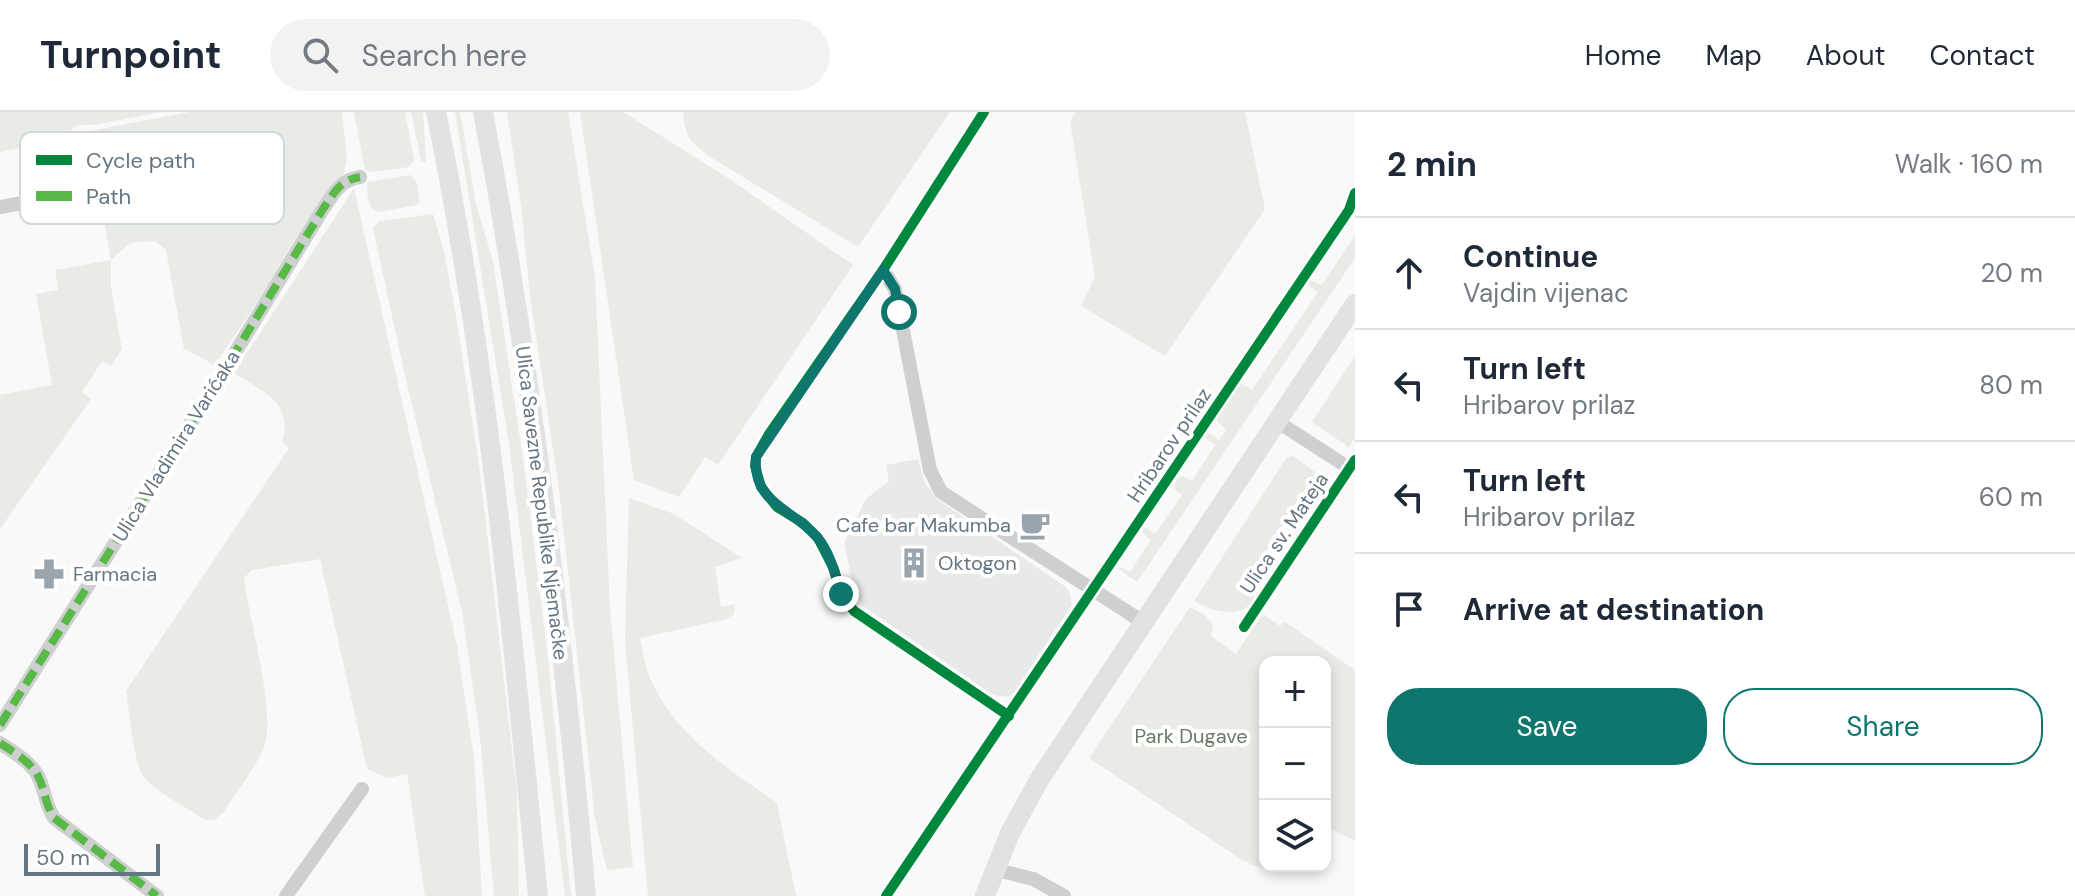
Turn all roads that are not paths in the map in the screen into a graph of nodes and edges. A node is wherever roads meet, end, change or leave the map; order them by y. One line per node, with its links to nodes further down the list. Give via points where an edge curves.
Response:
1 (436, 112): 22 (main road, via 484,397)
2 (483, 112): 23 (main road, Ulica Savezne Republike Njemačke, via 538,458)
3 (984, 112): 8 (street)
4 (360, 177): 16 (street, Ulica Vladimira Varićaka, via 347,179 323,209)
5 (1355, 193): 12 (street, Hribarov prilaz, via 1349,210)
6 (20, 203): 7 (street)
7 (0, 207)
8 (883, 270): 12 (street, via 895,289 930,470 941,492); 15 (street, via 769,434 755,466 761,487 777,507 818,538 841,594 854,611)
9 (1355, 304): 10 (main road)
10 (1278, 422): 11 (street, Ulica sv. Mateja); 13 (main road)
11 (1352, 464): 14 (street, Ulica sv. Mateja)
12 (1091, 590): 13 (street); 15 (street, Hribarov prilaz)
13 (1143, 622): 19 (main road, via 1019,813)
14 (1244, 627)
15 (1009, 716): 24 (street, Hribarov prilaz)
16 (0, 725)
17 (0, 743): 20 (street, via 33,768 54,818)
18 (362, 789): 21 (street)
19 (997, 870): 25 (main road); 26 (main road); 27 (street, via 1033,879)
20 (157, 896)
21 (286, 896)
22 (538, 896)
23 (586, 896)
24 (886, 896)
25 (985, 896)
26 (996, 896)
27 (1064, 896)

